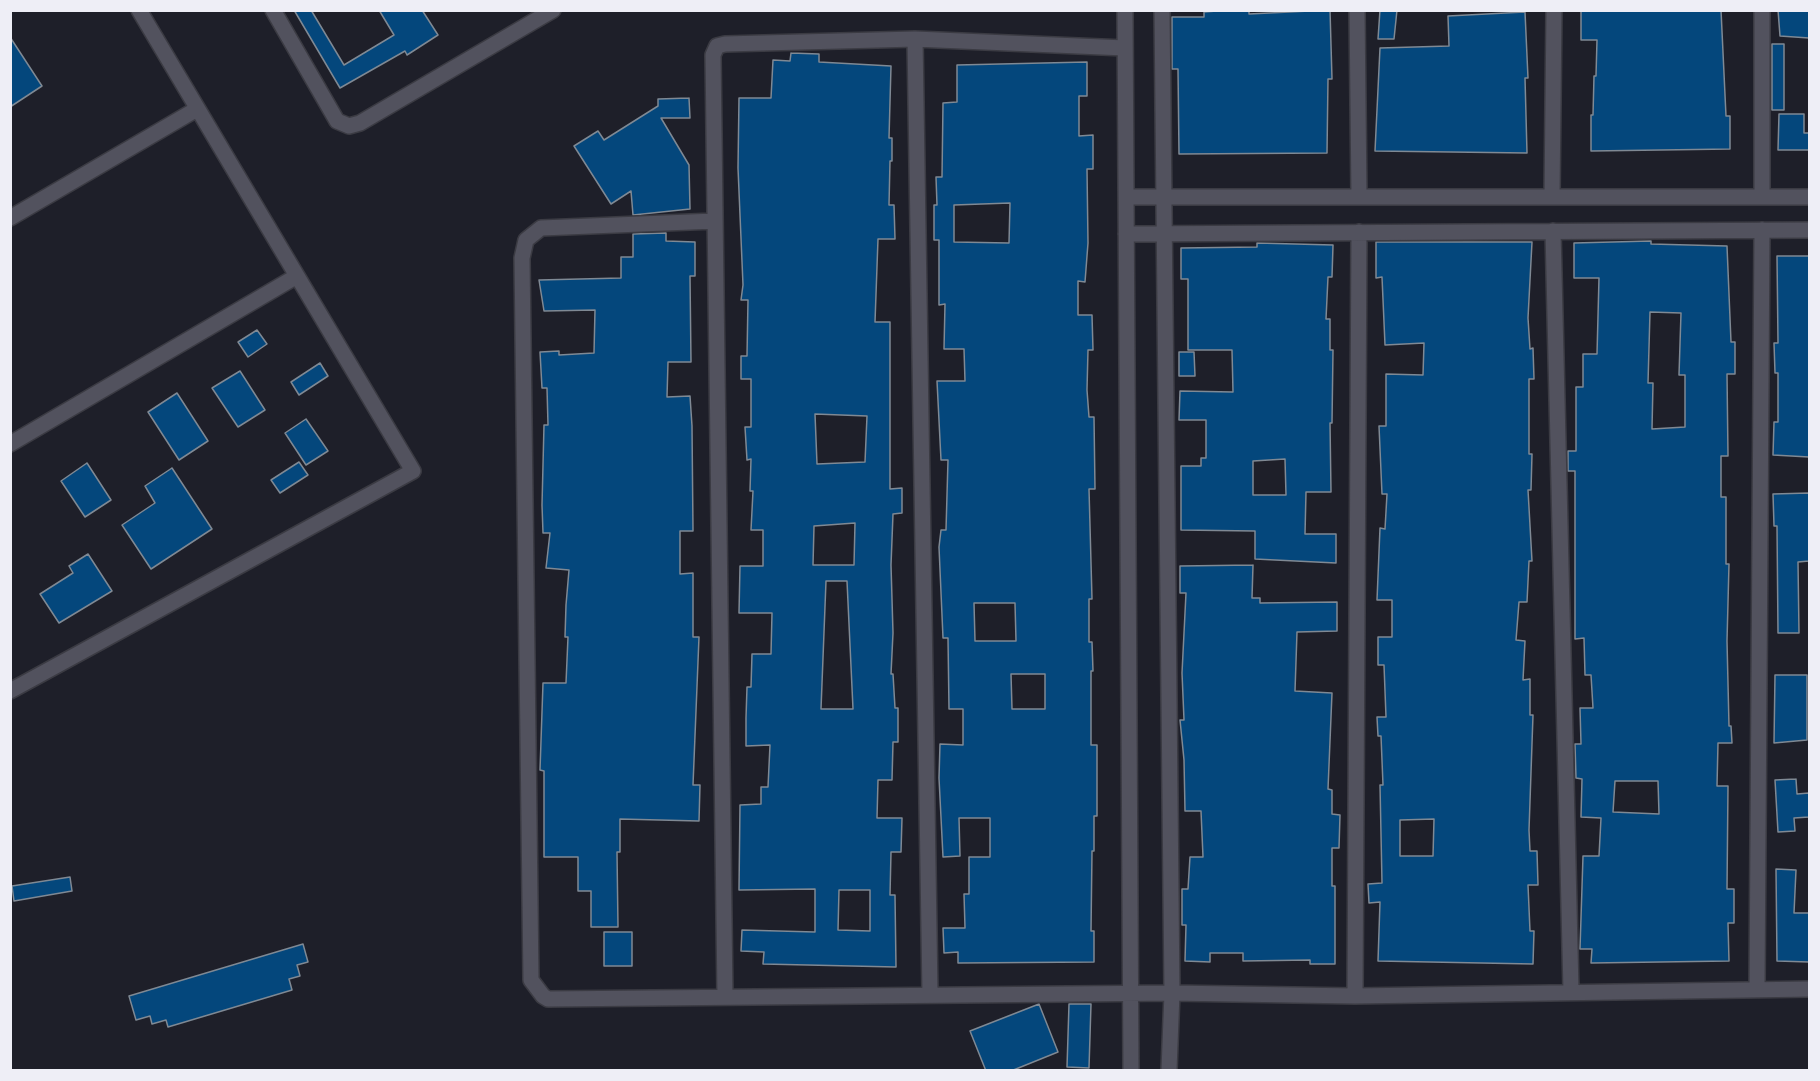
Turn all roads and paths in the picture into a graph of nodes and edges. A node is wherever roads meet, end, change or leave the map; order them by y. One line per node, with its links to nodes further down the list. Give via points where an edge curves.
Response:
1 (139, 10): 11 (street)
2 (273, 10): 3 (street, via 337,121 348,126 360,123)
3 (553, 10)
4 (1125, 10): 10 (street)
5 (1162, 10): 17 (street)
6 (1357, 10): 15 (street)
7 (1554, 10): 12 (street)
8 (1762, 10): 13 (street)
9 (915, 39): 10 (street); 19 (street, via 717,46 713,55); 33 (street)
10 (1125, 48): 14 (street)
11 (198, 109): 18 (street); 26 (street)
12 (1552, 196): 13 (street); 15 (street)
13 (1762, 196): 16 (street)
14 (1126, 197): 17 (street); 24 (street)
15 (1359, 197): 17 (street)
16 (1809, 197)
17 (1164, 198): 25 (street)
18 (10, 218)
19 (715, 221): 35 (street); 35 (street, via 541,228 526,240 522,258 531,980 537,992 548,999)
20 (1762, 230): 21 (street); 22 (street); 29 (street)
21 (1809, 230)
22 (1553, 231): 23 (street); 31 (street)
23 (1359, 232): 25 (street); 36 (street)
24 (1126, 234): 25 (street); 34 (street)
25 (1164, 234): 32 (street)
26 (297, 276): 27 (street); 28 (street, via 413,471)
27 (10, 444)
28 (10, 691)
29 (1757, 988): 30 (street); 31 (street)
30 (1809, 989)
31 (1571, 991): 36 (street)
32 (1172, 993): 34 (street); 36 (street); 38 (street)
33 (930, 994): 34 (street); 35 (street)
34 (1130, 994): 37 (street)
35 (725, 996)
36 (1355, 996)
37 (1131, 1071)
38 (1169, 1071)

